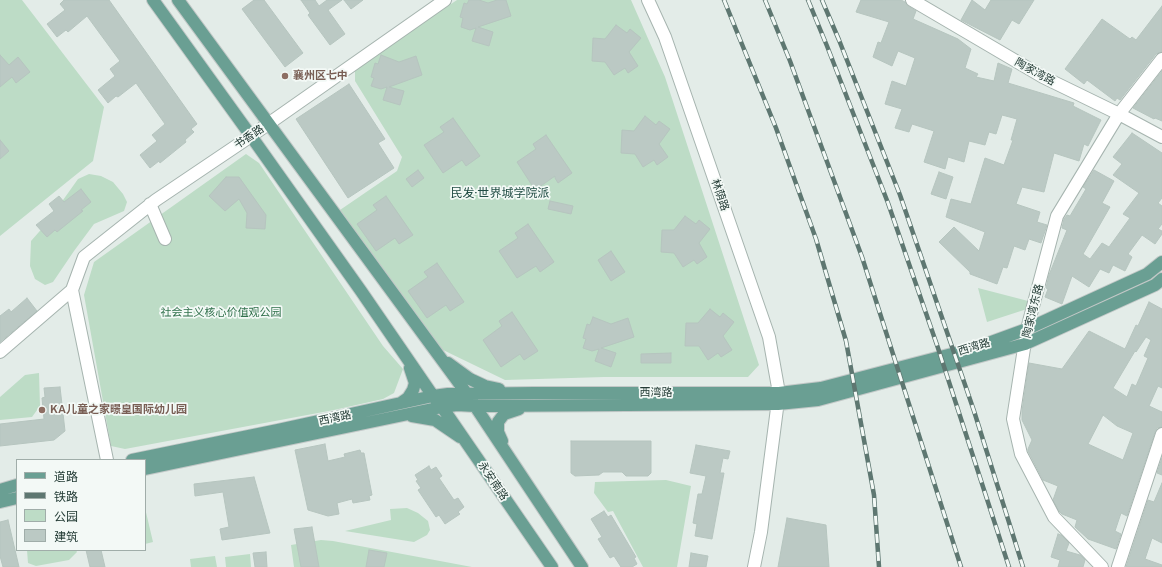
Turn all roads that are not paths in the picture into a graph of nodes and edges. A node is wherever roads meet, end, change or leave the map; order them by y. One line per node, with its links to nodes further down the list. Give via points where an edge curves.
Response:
1 (153, 0): 9 (main road, 永安南路)
2 (178, 0): 8 (main road)
3 (445, 0): 8 (street, 书香路)
4 (648, 0): 24 (street, 林荫路, via 665,37 769,337)
5 (918, 1): 7 (street, 陶家湾路, via 1043,77)
6 (1162, 59): 7 (street, 陶家湾东路)
7 (1119, 114): 10 (street, 陶家湾路); 16 (street, 陶家湾东路, via 1057,216)
8 (268, 124): 9 (street, 书香路); 19 (main road)
9 (251, 136): 11 (street, 书香路); 20 (main road, 永安南路)
10 (1162, 137)
11 (150, 204): 12 (street); 15 (street, 书香路, via 84,257)
12 (165, 239)
13 (1162, 262): 16 (main road, 西湾路, via 1147,274)
14 (1162, 279): 17 (main road, 西湾路, via 1155,285)
15 (72, 290): 18 (street, 书香路); 31 (street)
16 (1028, 329): 17 (street, 陶家湾东路); 24 (main road, 西湾路, via 975,348)
17 (1024, 344): 24 (main road, 西湾路, via 818,400); 42 (street, 陶家湾东路, via 1013,419 1021,454 1054,517)
18 (0, 352)
19 (438, 355): 21 (main road, via 470,379 485,386); 22 (main road)
20 (406, 357): 23 (main road, 永安南路); 28 (main road, via 414,383 413,390)
21 (518, 393): 22 (main road, 西湾路); 24 (main road, 西湾路)
22 (467, 394): 23 (main road, 西湾路); 25 (main road)
23 (433, 396): 27 (main road, 永安南路); 28 (main road, 西湾路)
24 (778, 399): 26 (main road, 西湾路); 41 (street, 林荫路)
25 (475, 406): 26 (main road, 西湾路); 27 (main road, 西湾路); 33 (main road)
26 (535, 406): 33 (main road, via 504,414 498,422 498,432)
27 (442, 407): 28 (main road, 西湾路); 30 (main road, 永安南路)
28 (402, 409): 30 (main road, via 434,420); 32 (main road, 西湾路, via 278,430); 34 (main road, 西湾路)
29 (1162, 434): 43 (street)
30 (466, 442): 39 (main road, 永安南路)
31 (107, 459)
32 (137, 459)
33 (510, 459): 40 (main road)
34 (146, 469)
35 (16, 485): 36 (main road)
36 (0, 490)
37 (16, 498): 38 (main road)
38 (0, 502)
39 (552, 567)
40 (582, 567)
41 (754, 567)
42 (1102, 567)
43 (1118, 567)

